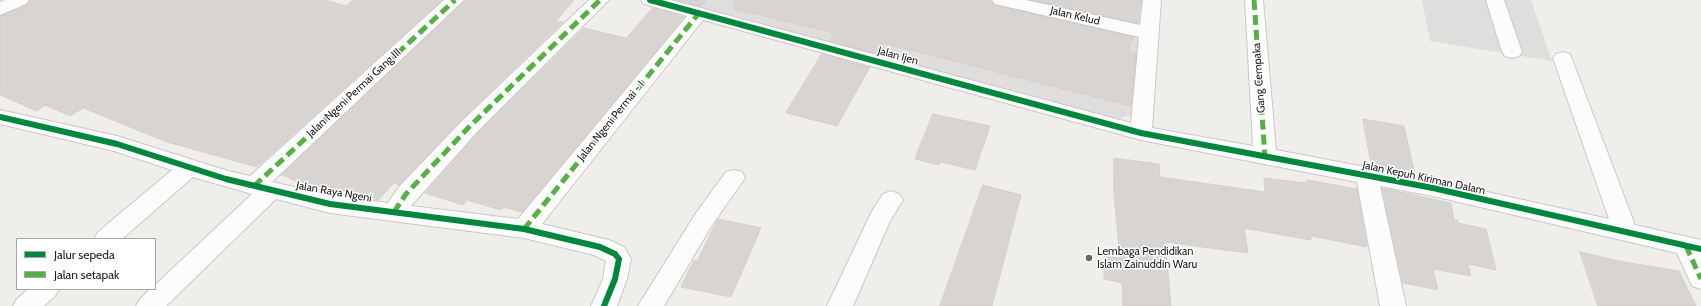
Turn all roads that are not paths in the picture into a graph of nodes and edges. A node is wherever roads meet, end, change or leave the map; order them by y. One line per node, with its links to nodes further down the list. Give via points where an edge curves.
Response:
1 (20, 0): 9 (street)
2 (455, 0): 20 (street, Jalan Ngeni Permai Gang III, via 279,162)
3 (600, 0): 22 (street, via 468,127 406,194)
4 (650, 0): 10 (street, Jalan Ijen)
5 (1001, 0): 11 (street, Jalan Kelud)
6 (1152, 0): 11 (street)
7 (1254, 0): 16 (street, Gang Cempaka)
8 (1495, 0): 12 (street)
9 (0, 9)
10 (699, 13): 15 (street, Jalan Ijen); 23 (street, Jalan Ngeni Permai - I)
11 (1149, 33): 15 (street)
12 (1512, 52)
13 (1563, 58): 24 (street)
14 (3, 119): 17 (street, Jalan Raya Ngeni, via 117,144)
15 (1141, 133): 16 (street, Jalan Kepuh Kiriman Dalam)
16 (1265, 157): 18 (street, Jalan Kepuh Kiriman Dalam)
17 (190, 167): 20 (street, Jalan Raya Ngeni); 25 (street)
18 (1367, 176): 24 (street, Jalan Kepuh Kiriman Dalam, via 1432,188); 34 (street)
19 (734, 178): 32 (street, via 704,219)
20 (263, 188): 22 (street, Jalan Raya Ngeni, via 330,204); 30 (street, Jalan Ngeni Permai Gang III)
21 (891, 200): 33 (street, via 879,219)
22 (394, 212): 23 (street, Jalan Raya Ngeni)
23 (524, 229): 31 (street, Jalan Raya Ngeni, via 600,247 615,254 619,259 615,279)
24 (1626, 233): 26 (street, Jalan Kepuh Kiriman Dalam)
25 (107, 238)
26 (1694, 247): 27 (street)
27 (1701, 279)
28 (45, 290): 29 (street)
29 (26, 306)
30 (149, 306)
31 (604, 306)
32 (651, 306)
33 (840, 306)
34 (1393, 306)

